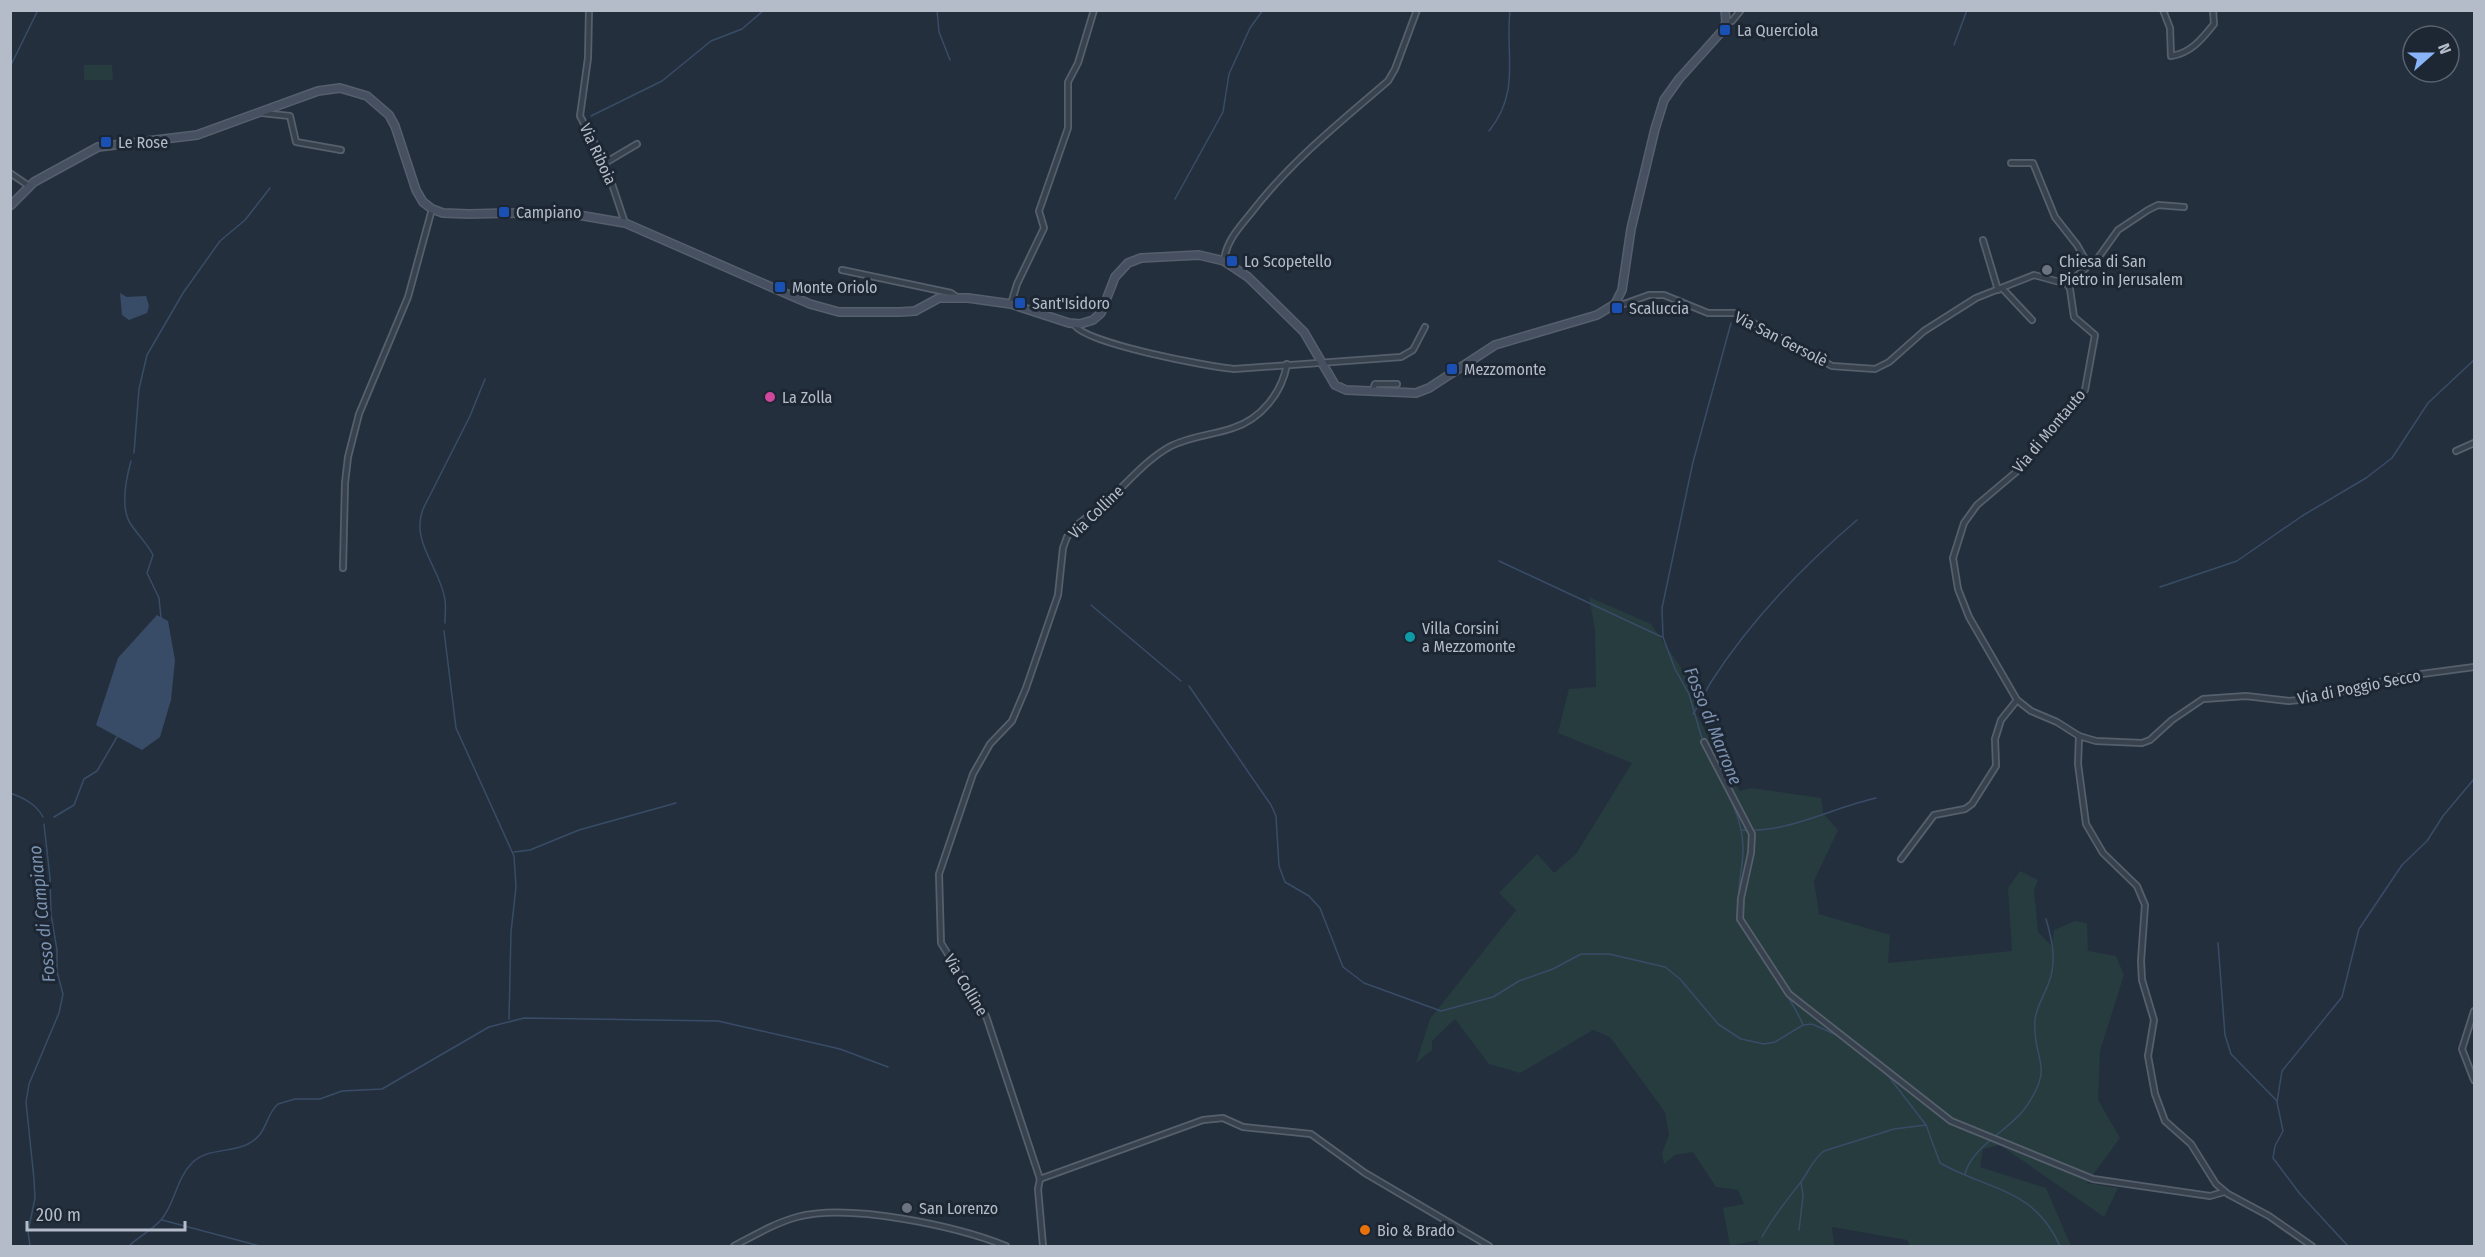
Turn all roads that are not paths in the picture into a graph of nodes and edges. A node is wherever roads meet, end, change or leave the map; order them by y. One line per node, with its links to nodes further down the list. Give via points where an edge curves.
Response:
1 (589, 10): 12 (street, Via Riboia, via 588,58 580,117)
2 (1094, 10): 27 (street, via 1068,82 1068,128 1039,212 1044,228)
3 (1417, 10): 21 (street, via 1388,81 1269,188 1234,234)
4 (1725, 10): 8 (main road)
5 (1741, 10): 8 (street)
6 (2163, 10): 7 (street, via 2170,28 2171,56 2200,42 2214,24)
7 (2213, 10)
8 (1726, 22): 28 (main road, via 1664,100 1630,229 1622,290)
9 (259, 113): 11 (street, via 290,116 296,142); 15 (main road, via 197,135 98,147); 18 (main road, via 331,88 367,96 389,115 416,190)
10 (637, 144): 12 (street)
11 (340, 150)
12 (605, 163): 19 (street, Via Riboia)
13 (2011, 163): 22 (street, via 2033,163 2055,217)
14 (10, 173): 15 (street)
15 (29, 186): 16 (main road)
16 (10, 206)
17 (2184, 207): 22 (street, via 2158,205 2148,210 2118,230)
18 (432, 209): 19 (main road, via 469,214 561,212); 38 (street, via 408,297 360,414 348,457)
19 (625, 224): 26 (main road, via 828,310 907,312 939,298)
20 (1983, 240): 25 (street)
21 (1224, 261): 30 (main road, via 1188,254 1133,261 1115,277 1101,313 1088,322); 32 (main road, via 1248,277 1297,325)
22 (2089, 266): 24 (street)
23 (842, 270): 26 (street)
24 (2067, 284): 25 (street, Via San Gersolè, via 2034,274); 40 (street, Via di Montauto, via 2074,317 2095,335 2087,385 2022,467 1977,505 1964,524 1953,558 1958,589 1969,617)
25 (2000, 289): 28 (street, Via San Gersolè, via 1964,304 1918,336 1889,363 1875,369 1832,366 1735,313 1708,313 1664,295); 29 (street)
26 (957, 297): 27 (main road)
27 (1011, 304): 30 (main road)
28 (1615, 304): 35 (main road, via 1597,315 1495,345 1423,391)
29 (2032, 320)
30 (1074, 324): 33 (street, via 1078,331 1108,341 1207,367)
31 (1425, 327): 32 (street, via 1413,350 1404,356)
32 (1322, 361): 33 (street); 35 (main road, via 1339,388)
33 (1287, 364): 46 (street, Via Colline, via 1274,399 1257,415 1234,428 1171,446 1145,464 1069,533 1063,548 1058,595 1026,688 1012,721 990,744 973,774 956,828 943,854 939,874 940,943 986,1016)
34 (1397, 384): 35 (street, via 1375,384)
35 (1372, 392)
36 (2475, 443): 37 (street)
37 (2456, 451)
38 (343, 568)
39 (2475, 667): 41 (street, Via di Poggio Secco, via 2399,677 2308,699 2203,699 2150,741 2142,743 2096,741)
40 (2017, 700): 41 (street, Via di Montauto); 43 (street, via 2001,720 1995,739 1996,766 1972,804 1934,815)
41 (2079, 736): 52 (street, via 2078,764 2086,824 2107,859 2137,886 2145,905 2142,980 2154,1020 2148,1056 2165,1121 2191,1144 2216,1184)
42 (1704, 742): 47 (street, via 1752,834 1740,919 1789,994 1951,1121 2093,1179 2210,1196)
43 (1901, 859)
44 (2475, 1011): 45 (street, via 2462,1049)
45 (2475, 1080)
46 (1041, 1179): 50 (street, via 1038,1189); 51 (street, via 1203,1120 1223,1118 1242,1127 1311,1134 1365,1173)
47 (2224, 1192)
48 (735, 1246): 49 (street, via 762,1230 798,1217 833,1212 909,1220 958,1230)
49 (1006, 1246)
50 (1043, 1246)
51 (1489, 1246)
52 (2312, 1246)

